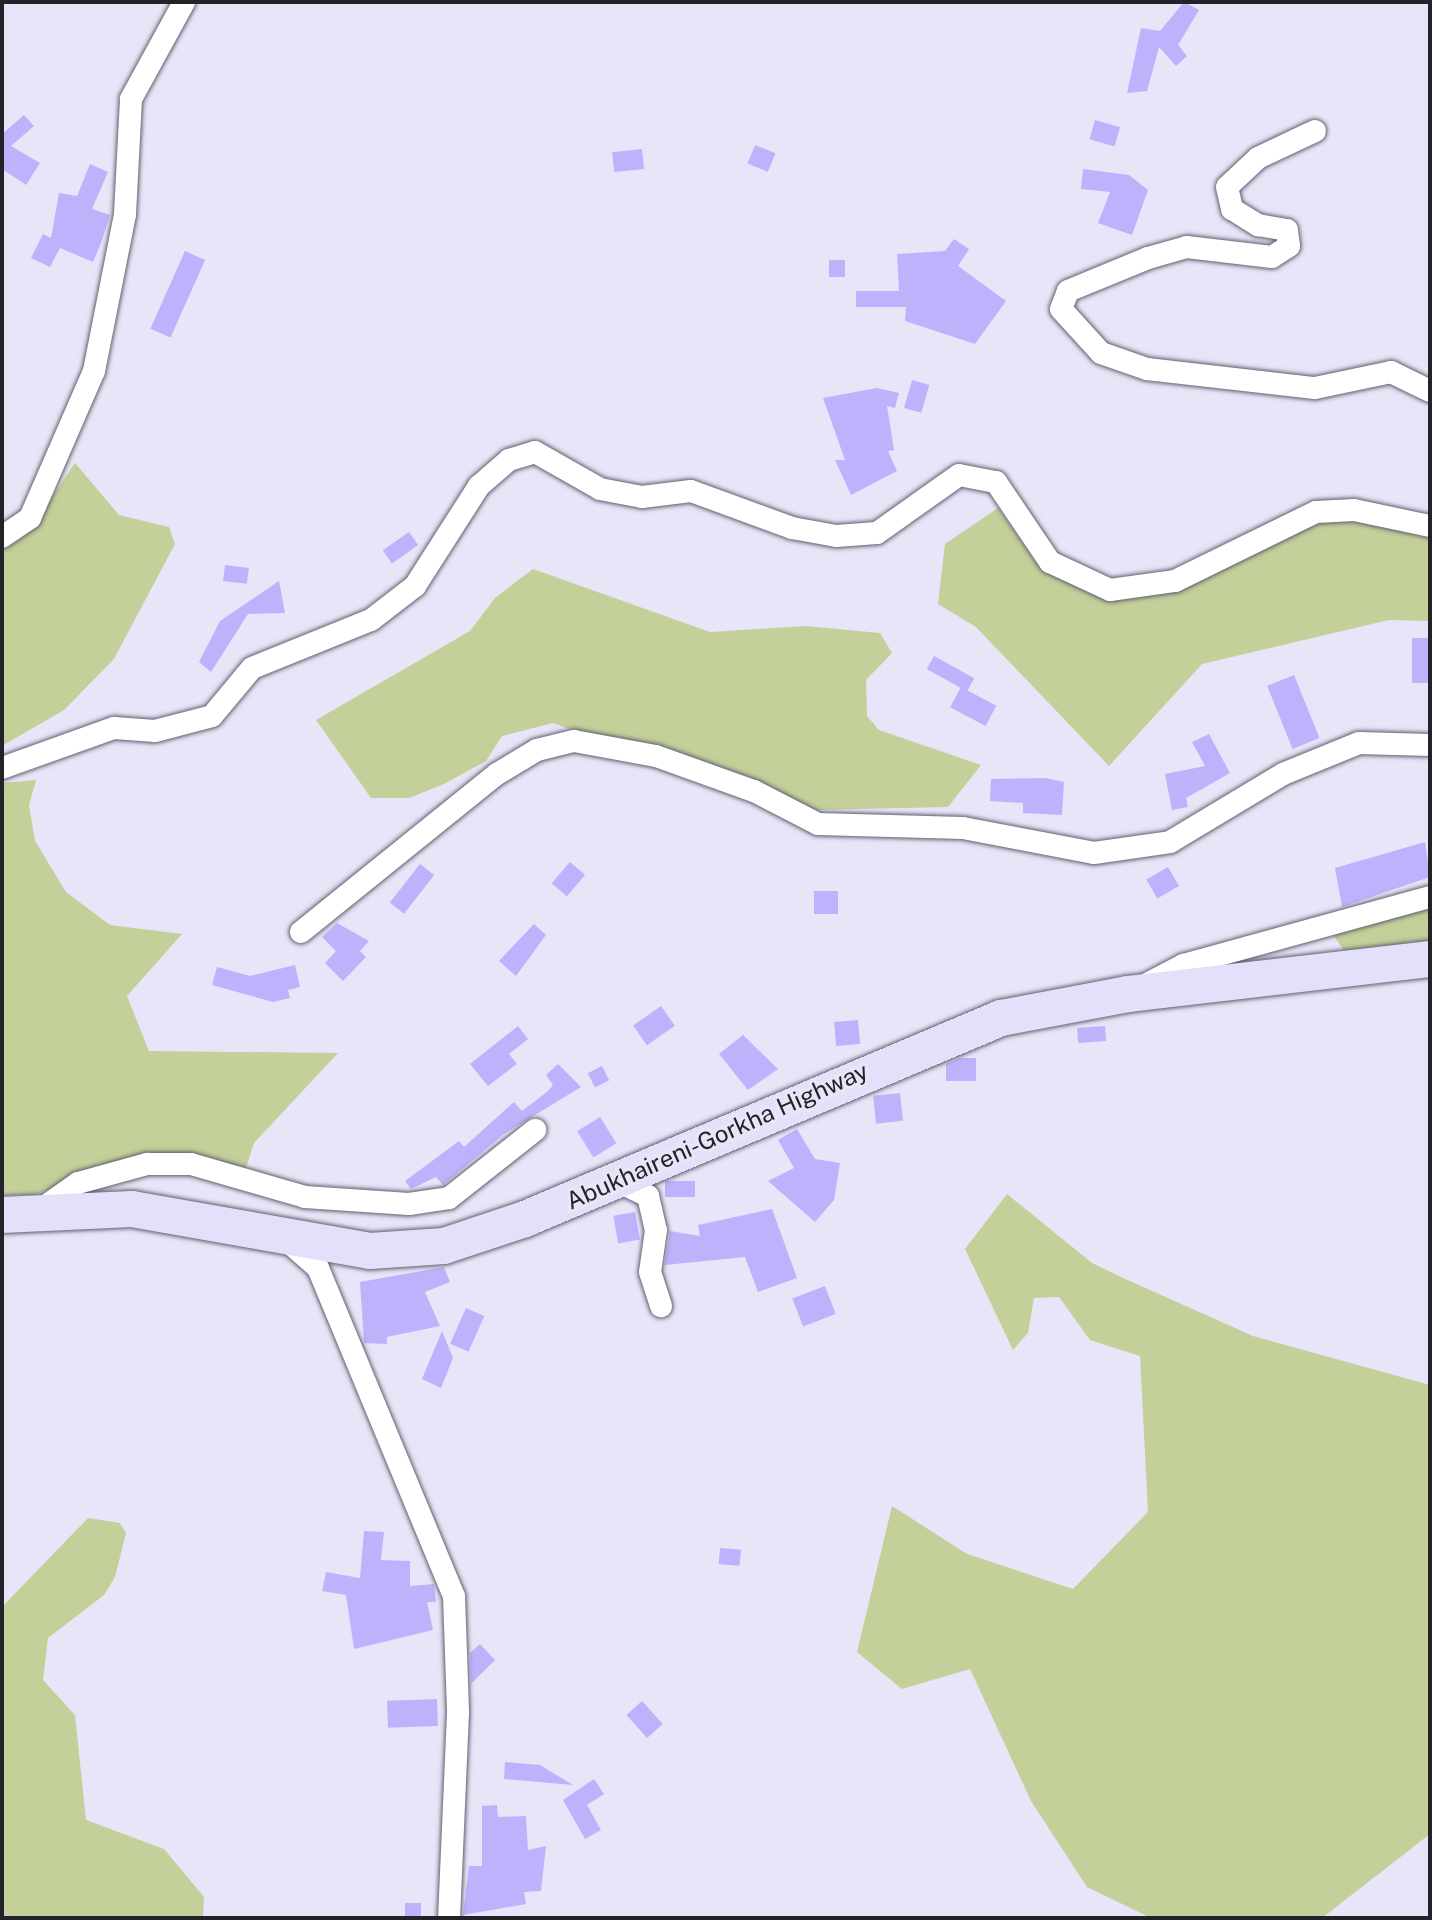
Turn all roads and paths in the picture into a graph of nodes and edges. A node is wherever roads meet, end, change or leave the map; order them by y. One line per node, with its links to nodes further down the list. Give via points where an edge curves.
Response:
1 (184, 2): 5 (street, via 131,99 125,214 94,371 30,518)
2 (1315, 131): 3 (street, via 1258,158 1227,187 1232,209 1258,225 1287,230 1289,246 1272,257 1187,247 1068,291 1061,309 1101,353 1147,369 1315,388 1391,372)
3 (1430, 391)
4 (1430, 526): 7 (street, via 1354,510 1316,512 1175,581 1110,590 1050,562 996,482 959,475 877,533 836,536 792,528 691,491 642,497 600,489 535,452 509,460 479,486 415,586 371,620 252,668 212,716 155,731 101,731)
5 (2, 537)
6 (1430, 745): 9 (street, via 1359,743 1283,774 1170,842 1094,853 963,828 818,824 656,756 574,741 537,750 497,774)
7 (2, 768)
8 (1430, 897): 11 (street, via 1183,965)
9 (301, 932)
10 (1430, 959): 11 (main road, Abukhaireni-Gorkha Highway)
11 (1128, 994): 13 (main road, Abukhaireni-Gorkha Highway, via 958,1031)
12 (535, 1130): 14 (street, via 449,1198 409,1204 305,1197 191,1164 147,1164 78,1183)
13 (615, 1180): 15 (main road, Abukhaireni-Gorkha Highway, via 525,1219 401,1253); 16 (street, via 648,1196 656,1230 650,1272)
14 (18, 1215): 15 (main road, Abukhaireni-Gorkha Highway, via 132,1209)
15 (276, 1230): 17 (street, via 318,1268 454,1596 458,1713)
16 (661, 1306)
17 (449, 1918)

